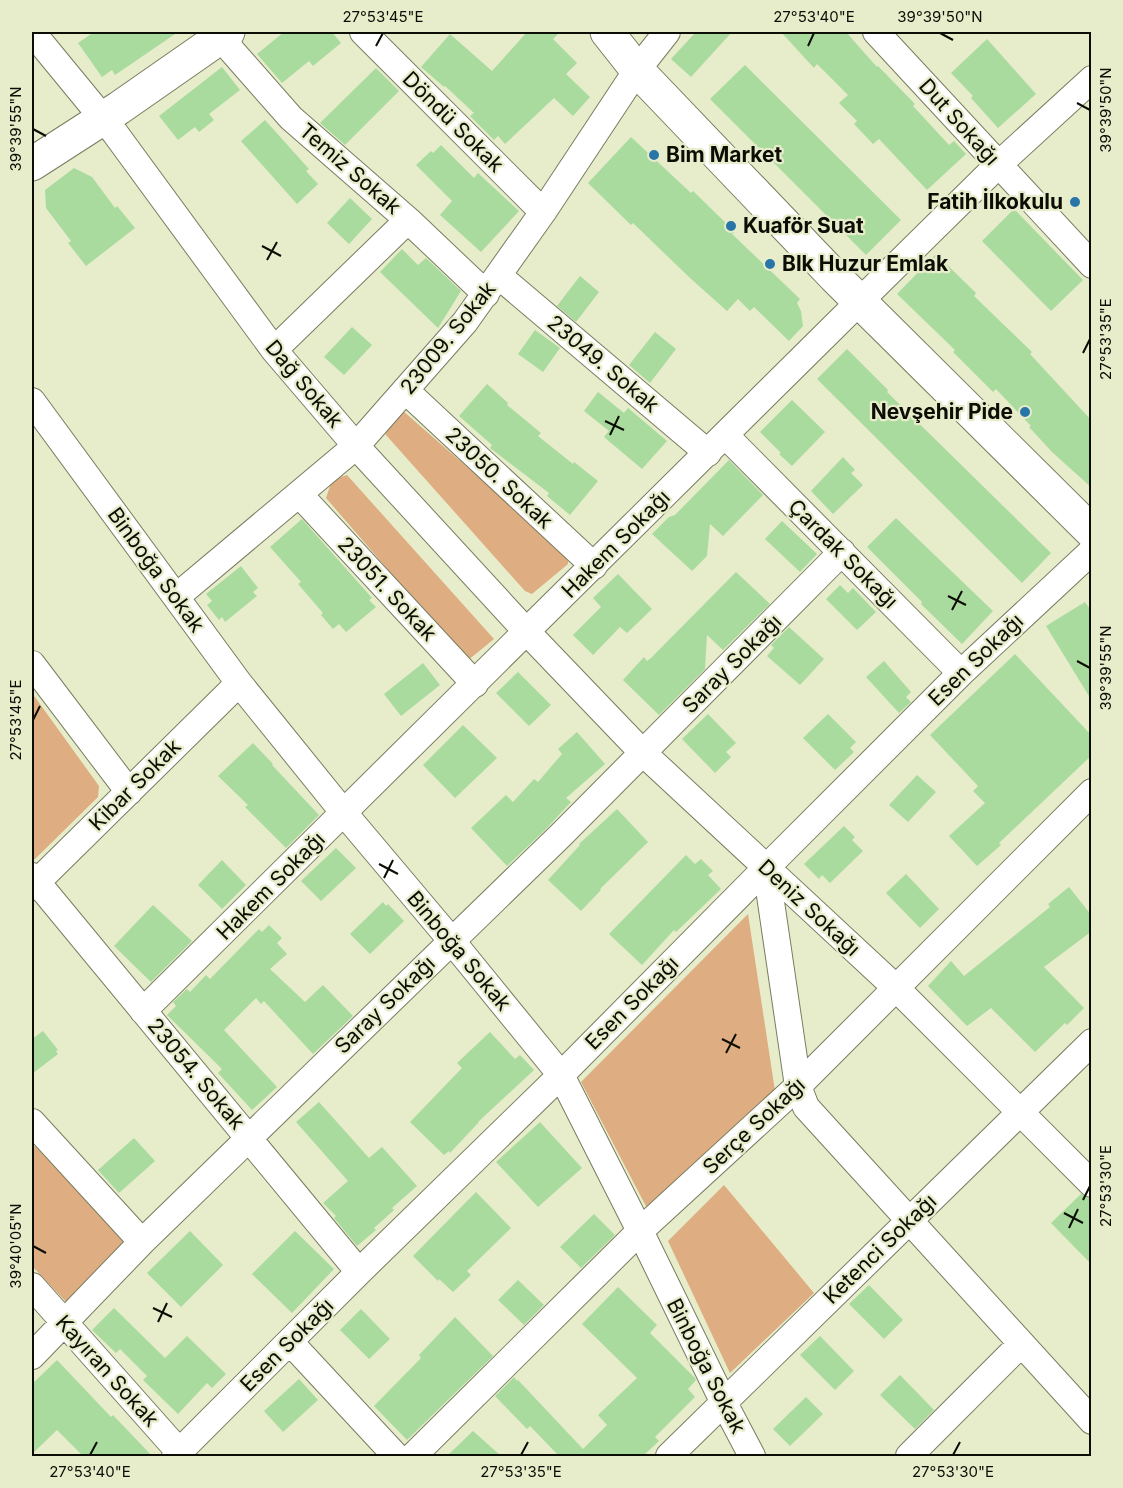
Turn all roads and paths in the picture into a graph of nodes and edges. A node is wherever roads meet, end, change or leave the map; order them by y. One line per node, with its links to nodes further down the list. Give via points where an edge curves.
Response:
1 (32, 32): 9 (street, Dağ Sokak)
2 (363, 32): 12 (street, Döndü Sokak)
3 (607, 32): 7 (main road)
4 (667, 32): 7 (street, 23009. Sokak)
5 (876, 32): 11 (street, Dut Sokağı)
6 (225, 34): 9 (main road); 13 (street, Temiz Sokak, via 232,51 291,118)
7 (637, 70): 12 (street, 23009. Sokak); 16 (main road)
8 (1092, 79): 11 (street, Hakem Sokağı)
9 (102, 119): 10 (main road); 17 (street, Dağ Sokak)
10 (32, 164)
11 (998, 165): 14 (street, Dut Sokağı); 16 (street, Hakem Sokağı)
12 (543, 212): 15 (street, 23009. Sokak)
13 (408, 220): 15 (street, Temiz Sokak); 17 (street)
14 (1092, 266)
15 (492, 285): 18 (street, 23009. Sokak); 20 (street, 23049. Sokak)
16 (859, 302): 20 (street, Hakem Sokağı); 23 (main road)
17 (274, 350): 21 (street, Dağ Sokak)
18 (405, 390): 21 (street, 23009. Sokak); 26 (street, 23050. Sokak)
19 (32, 401): 27 (street, Binboğa Sokak)
20 (716, 444): 25 (street, Çardak Sokağı); 26 (street, Hakem Sokağı)
21 (356, 446): 22 (street, 23009. Sokak); 28 (street, Dağ Sokak)
22 (299, 494): 27 (street, 23009. Sokak); 32 (street, 23051. Sokak)
23 (1092, 532)
24 (1092, 551): 30 (street, Esen Sokağı)
25 (842, 552): 30 (street, Çardak Sokağı); 33 (street, Saray Sokağı)
26 (594, 566): 28 (street, Hakem Sokağı)
27 (176, 597): 31 (street, Binboğa Sokak)
28 (527, 632): 32 (street, Hakem Sokağı); 33 (street, Deniz Sokağı)
29 (32, 664): 34 (street)
30 (961, 673): 37 (street, Esen Sokağı)
31 (239, 683): 34 (street, Kibar Sokak); 36 (street, Binboğa Sokak)
32 (475, 684): 36 (street, Hakem Sokağı)
33 (644, 753): 37 (street, Deniz Sokağı); 39 (street, Saray Sokağı)
34 (129, 792): 38 (street, Kibar Sokak)
35 (1092, 792): 40 (street, Serçe Sokağı)
36 (344, 813): 39 (street, Binboğa Sokak); 41 (street, Hakem Sokağı)
37 (766, 868): 40 (street, Deniz Sokağı); 43 (street, Esen Sokağı); 44 (street)
38 (33, 882): 41 (street, 23054. Sokak)
39 (451, 940): 43 (street, Binboğa Sokak); 47 (street, Saray Sokağı)
40 (895, 987): 44 (street, Serçe Sokağı); 45 (street, Deniz Sokağı)
41 (143, 1011): 47 (street, 23054. Sokak)
42 (1092, 1042): 45 (street, Ketenci Sokağı)
43 (561, 1075): 50 (street, Binboğa Sokak); 52 (street, Esen Sokağı)
44 (798, 1086): 49 (street, via 806,1107); 50 (street, Serçe Sokağı)
45 (1021, 1112): 48 (street, Deniz Sokağı); 49 (street, Ketenci Sokağı)
46 (32, 1125): 51 (street)
47 (249, 1138): 51 (street, Saray Sokağı); 52 (street, 23054. Sokak)
48 (1092, 1184)
49 (910, 1220): 56 (street); 58 (street, Ketenci Sokağı)
50 (640, 1231): 58 (street, Binboğa Sokak); 62 (street, Serçe Sokağı)
51 (142, 1242): 54 (street, Saray Sokağı)
52 (359, 1272): 55 (street, Esen Sokağı)
53 (32, 1286): 54 (street, Kayıran Sokak)
54 (64, 1323): 57 (street, Saray Sokağı); 60 (street, Kayıran Sokak)
55 (290, 1342): 60 (street, Esen Sokağı); 61 (street)
56 (1022, 1344): 59 (street); 65 (street)
57 (32, 1356)
58 (724, 1403): 63 (street, Ketenci Sokağı); 64 (street, Binboğa Sokak)
59 (1092, 1421)
60 (179, 1455)
61 (396, 1456)
62 (413, 1456)
63 (669, 1456)
64 (752, 1456)
65 (909, 1456)

